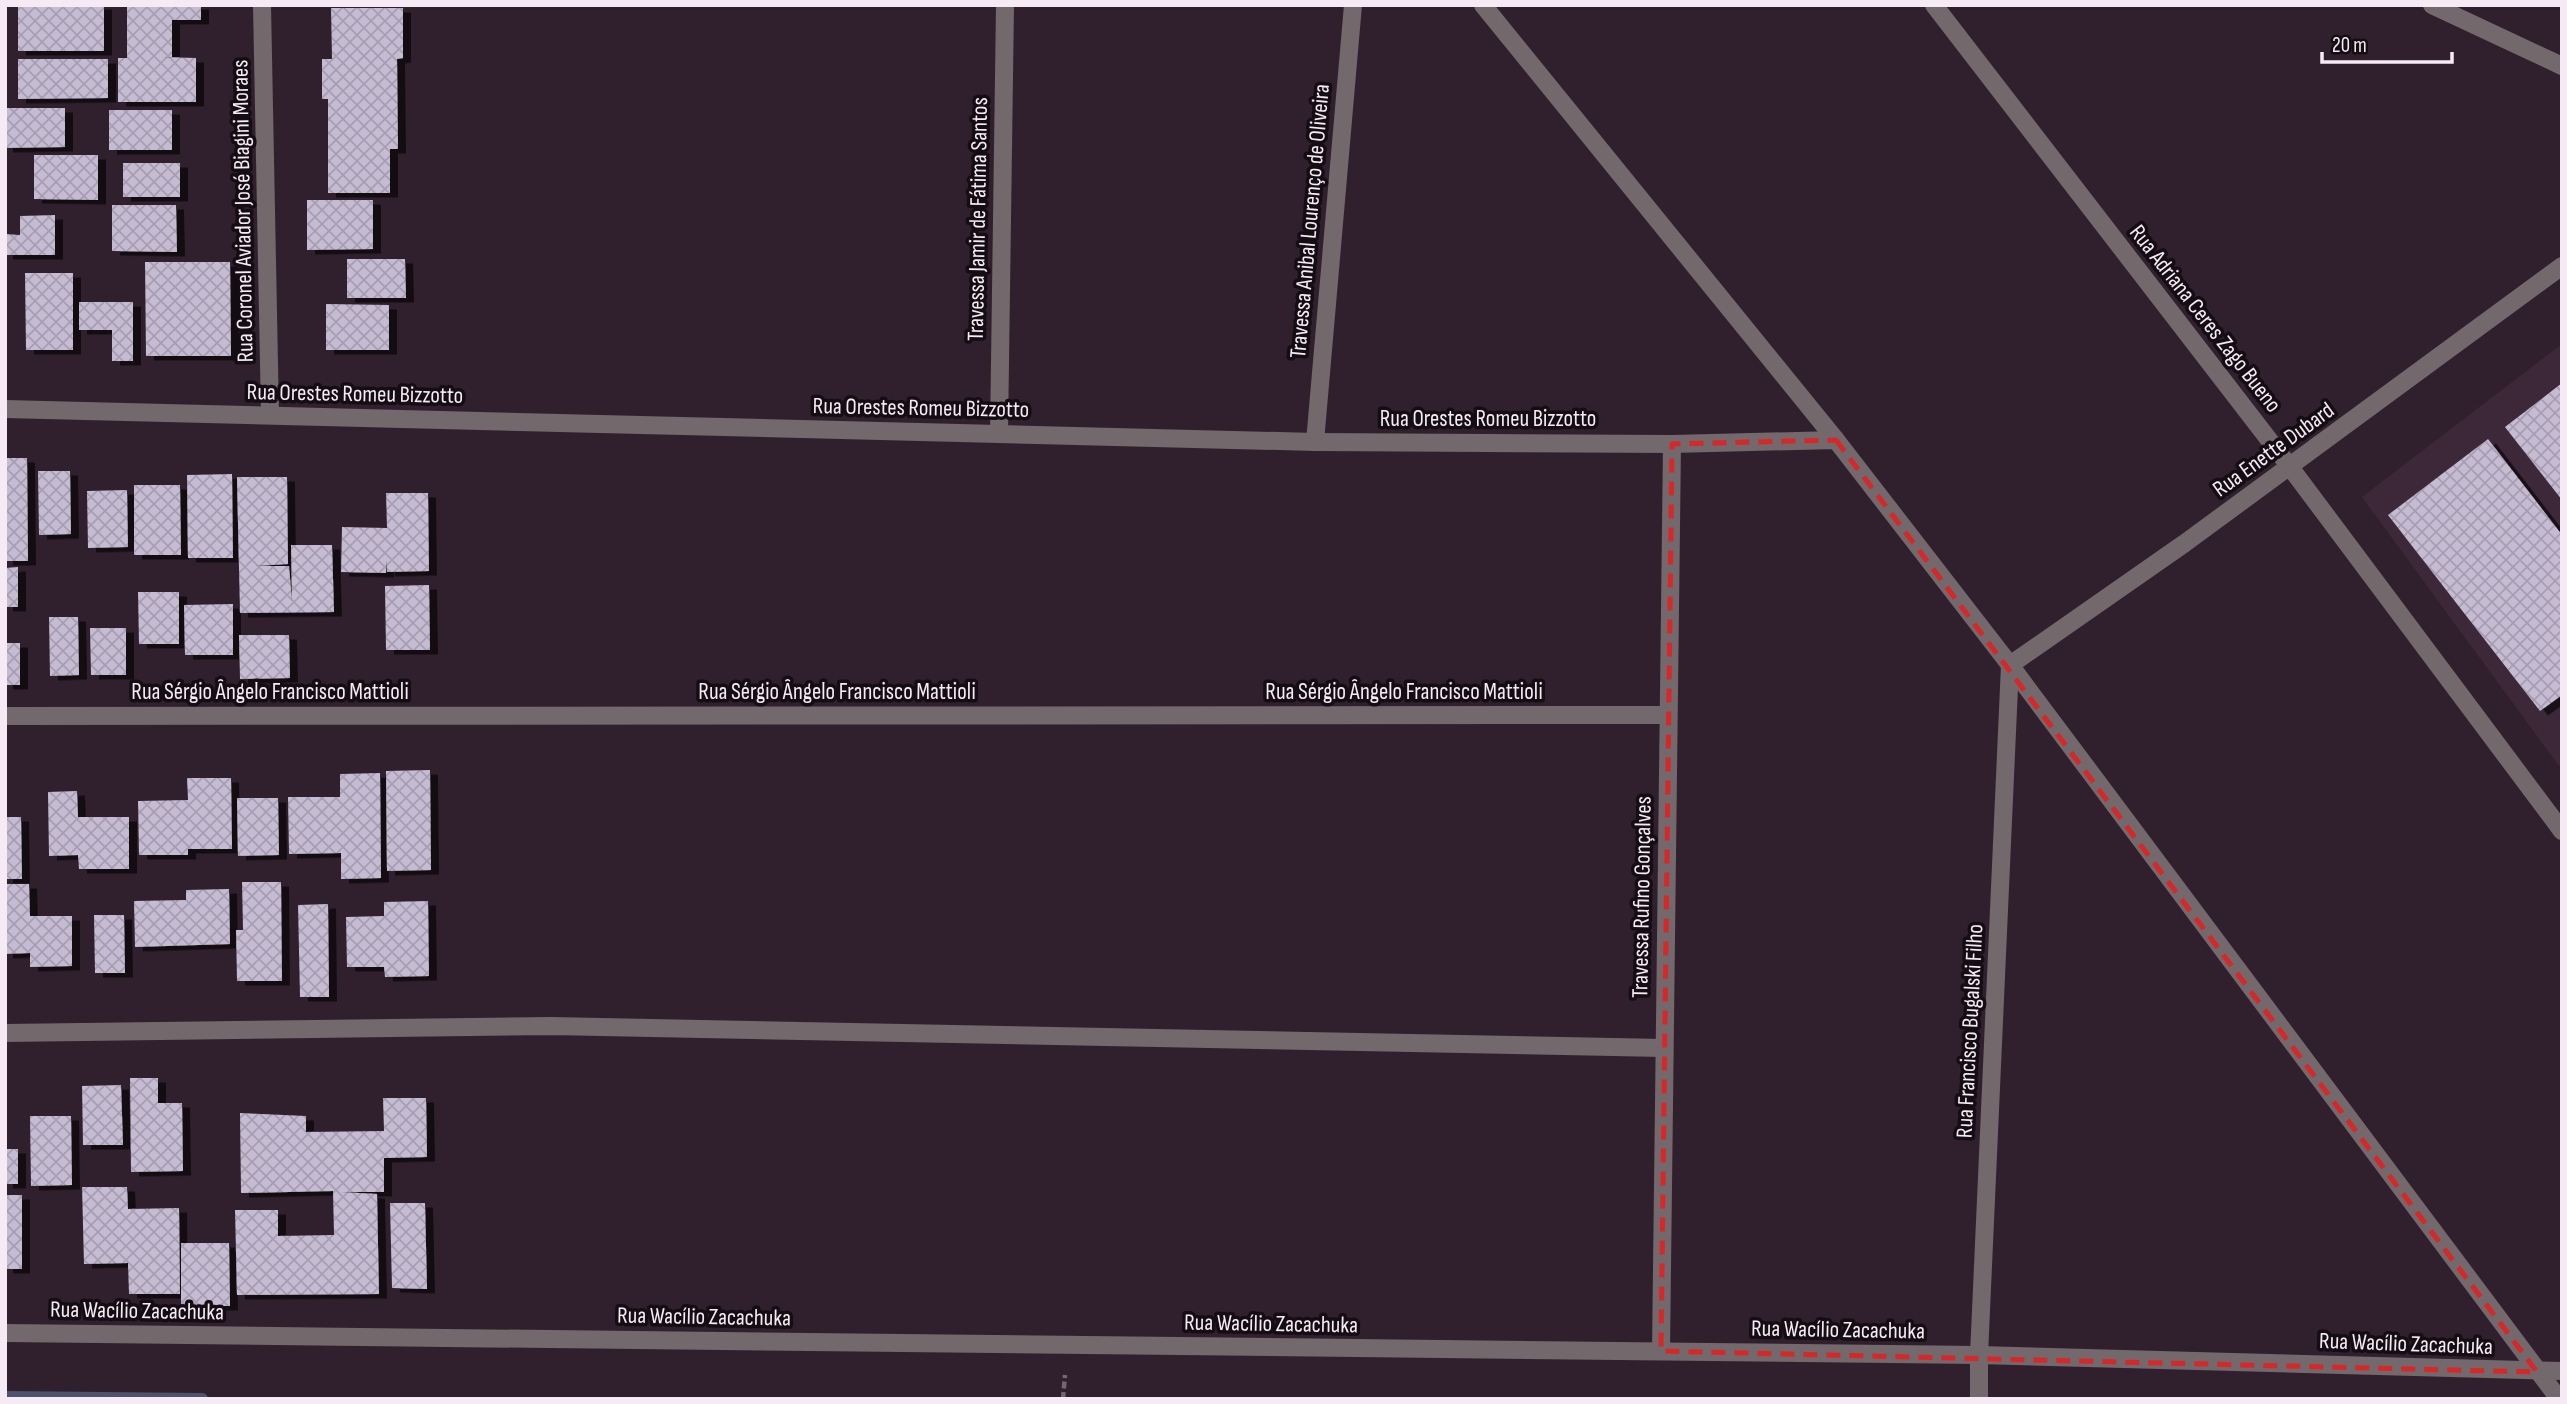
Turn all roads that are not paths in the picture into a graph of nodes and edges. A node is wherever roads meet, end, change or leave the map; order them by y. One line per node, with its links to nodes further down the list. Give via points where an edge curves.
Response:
1 (262, 5): 10 (street, Rua Coronel Aviador José Biagini Moraes)
2 (1004, 5): 11 (street, Travessa Jamir de Fátima Santos)
3 (1353, 5): 13 (street, Travessa Anibal Lourenço de Oliveira)
4 (1483, 5): 12 (street)
5 (1934, 5): 15 (street, Rua Adriana Ceres Zago Bueno)
6 (2432, 5): 7 (street)
7 (2562, 66)
8 (2562, 266): 15 (street, Rua Enette Dubard)
9 (5, 409): 10 (street, Rua Orestes Romeu Bizzotto)
10 (270, 415): 11 (street, Rua Orestes Romeu Bizzotto)
11 (999, 434): 13 (street, Rua Orestes Romeu Bizzotto)
12 (1836, 440): 14 (street, Rua Orestes Romeu Bizzotto); 16 (street)
13 (1315, 442): 14 (street, Rua Orestes Romeu Bizzotto)
14 (1672, 444): 17 (street, Travessa Rufino Gonçalves)
15 (2290, 467): 16 (street, Rua Enette Dubard); 19 (street, Rua Adriana Ceres Zago Bueno)
16 (2010, 665): 24 (street, Rua Francisco Bugalski Filho); 26 (street)
17 (1668, 715): 18 (street, Rua Sérgio Ângelo Francisco Mattioli); 21 (street, Travessa Rufino Gonçalves)
18 (5, 716)
19 (2562, 831)
20 (5, 1033): 21 (street, via 551,1026)
21 (1664, 1048): 23 (street, Travessa Rufino Gonçalves)
22 (5, 1333): 23 (street, Rua Wacílio Zacachuka)
23 (1661, 1351): 24 (street, Rua Wacílio Zacachuka)
24 (1979, 1355): 26 (street, Rua Wacílio Zacachuka); 27 (street, Rua Francisco Bugalski Filho)
25 (2562, 1371): 26 (street, Rua Wacílio Zacachuka)
26 (2537, 1372): 28 (street)
27 (1979, 1399)
28 (2559, 1399)

